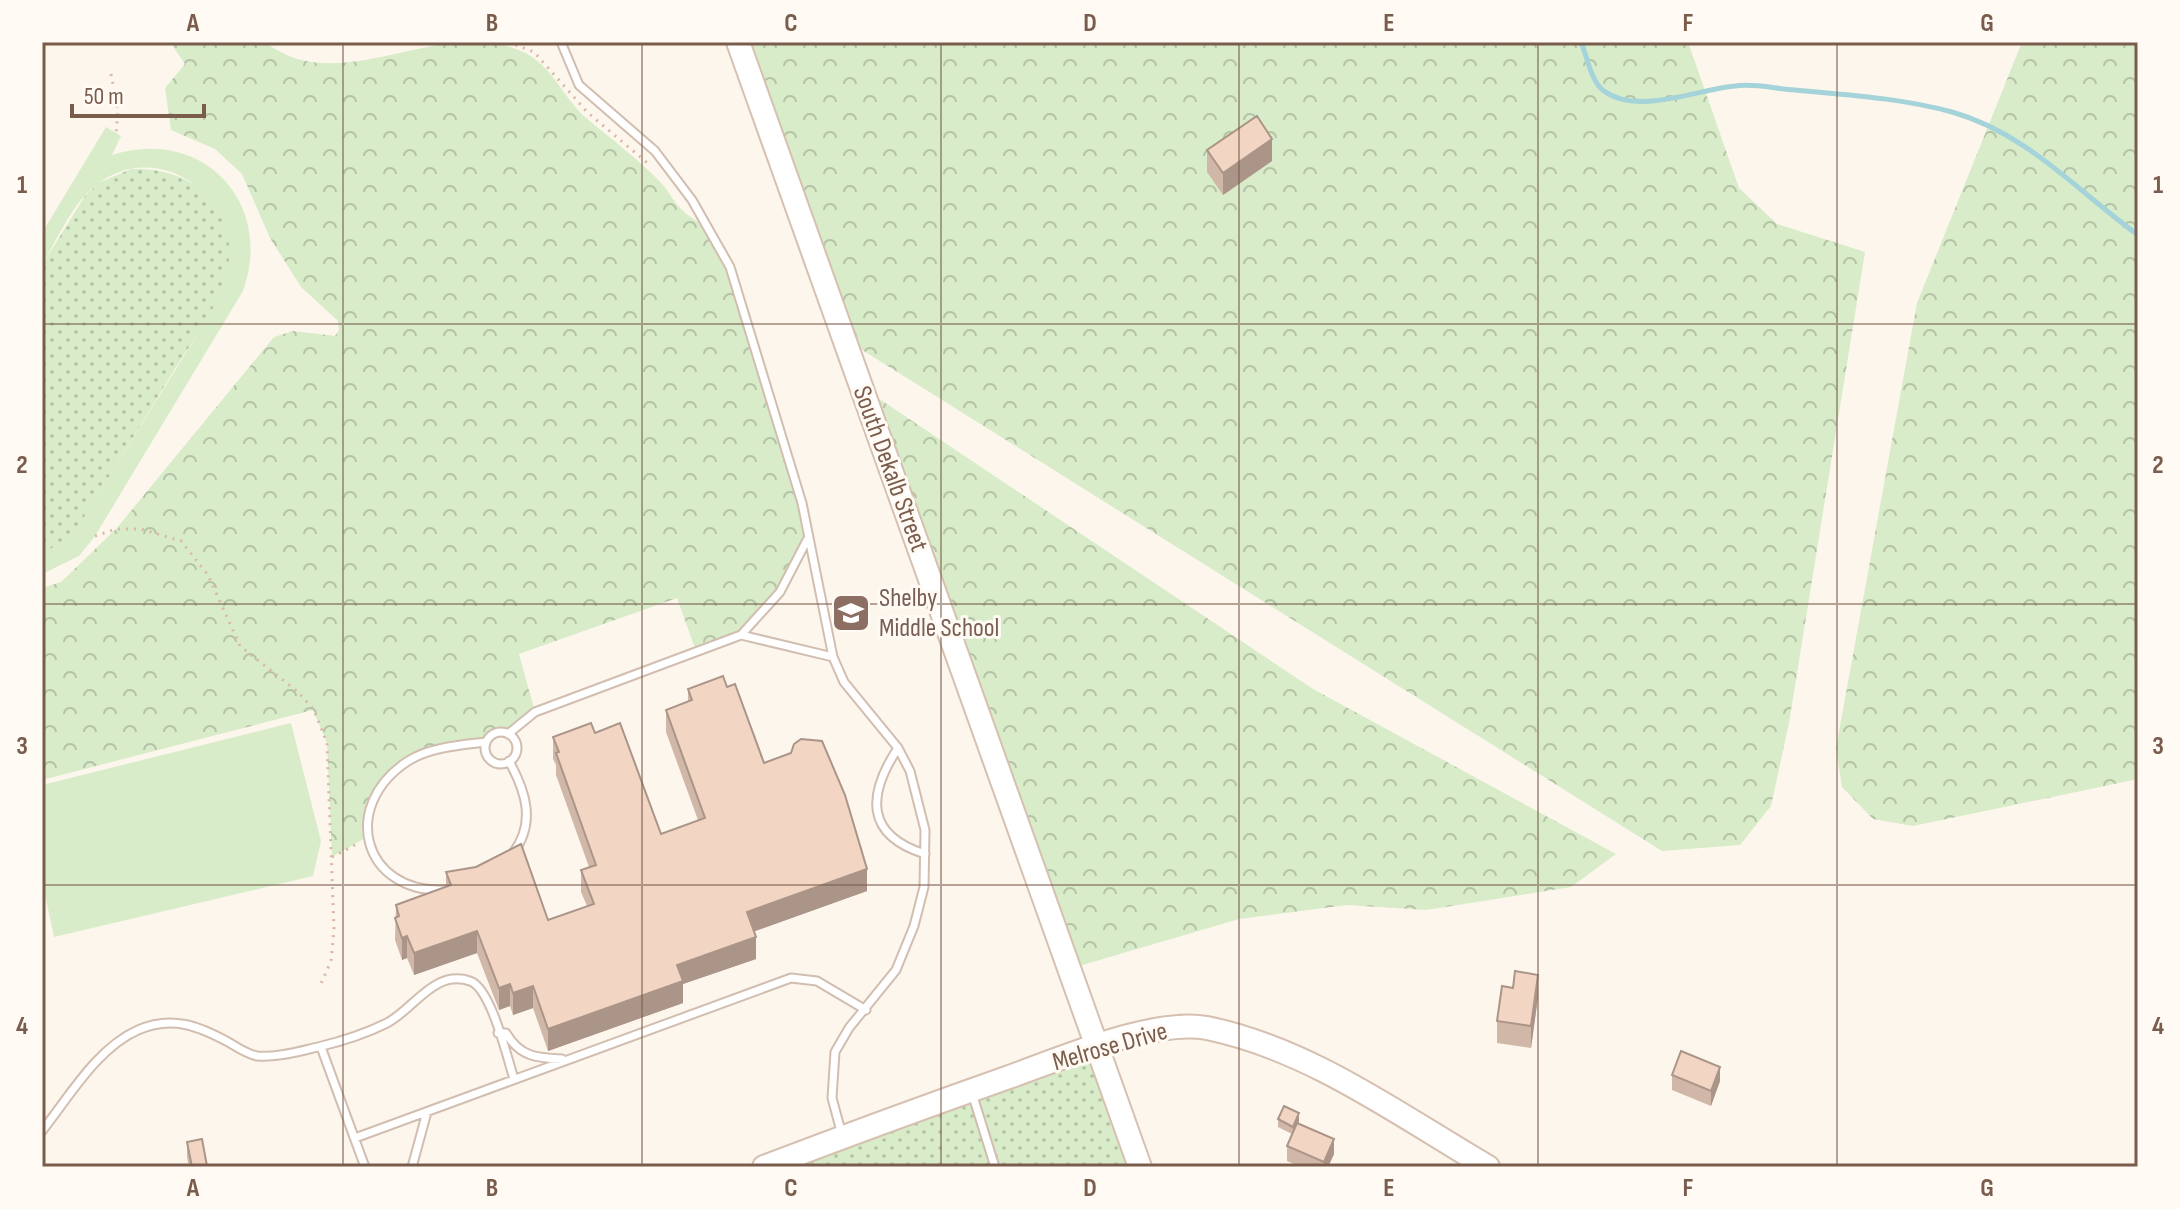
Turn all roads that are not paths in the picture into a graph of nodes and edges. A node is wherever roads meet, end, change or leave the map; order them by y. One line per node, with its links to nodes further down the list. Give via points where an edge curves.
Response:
1 (561, 42): 3 (lane, via 571,72 587,96 655,151 692,200 730,267 787,446)
2 (738, 42): 15 (main road, South Dekalb Street)
3 (808, 538): 4 (lane, via 780,592); 5 (lane)
4 (741, 635): 5 (lane); 6 (lane, via 535,712)
5 (833, 657): 8 (lane, via 858,702)
6 (508, 734): 7 (lane, via 495,733); 9 (lane, via 516,744)
7 (486, 742): 9 (lane, via 490,759); 12 (lane, via 410,760 370,801 367,838 376,858 401,878 432,890)
8 (898, 748): 10 (lane, via 910,771 925,830); 10 (lane, via 878,785 878,818 892,839)
9 (509, 761): 11 (lane, via 528,814 517,849)
10 (925, 854): 13 (lane, via 914,926 896,970)
11 (505, 864)
12 (456, 887)
13 (866, 1010): 17 (lane, via 817,981 791,978); 22 (lane, via 842,1039 832,1066 832,1098)
14 (498, 1033): 16 (lane, via 481,987 453,980 432,987 388,1023); 17 (lane, via 506,1033 520,1052); 18 (lane)
15 (1097, 1046): 19 (main road, Melrose Drive); 28 (main road, South Dekalb Street); 29 (main road, Melrose Drive, via 1182,1027 1274,1047)
16 (321, 1047): 21 (lane, via 260,1056 186,1023 166,1021 118,1040); 23 (lane)
17 (563, 1061): 18 (lane)
18 (514, 1079): 20 (lane)
19 (972, 1091): 22 (main road, Melrose Drive); 27 (lane)
20 (427, 1112): 23 (lane); 25 (lane)
21 (42, 1131)
22 (843, 1137): 26 (main road, Melrose Drive)
23 (355, 1138): 24 (lane)
24 (365, 1167)
25 (412, 1167)
26 (764, 1167)
27 (995, 1167)
28 (1140, 1167)
29 (1488, 1167)

